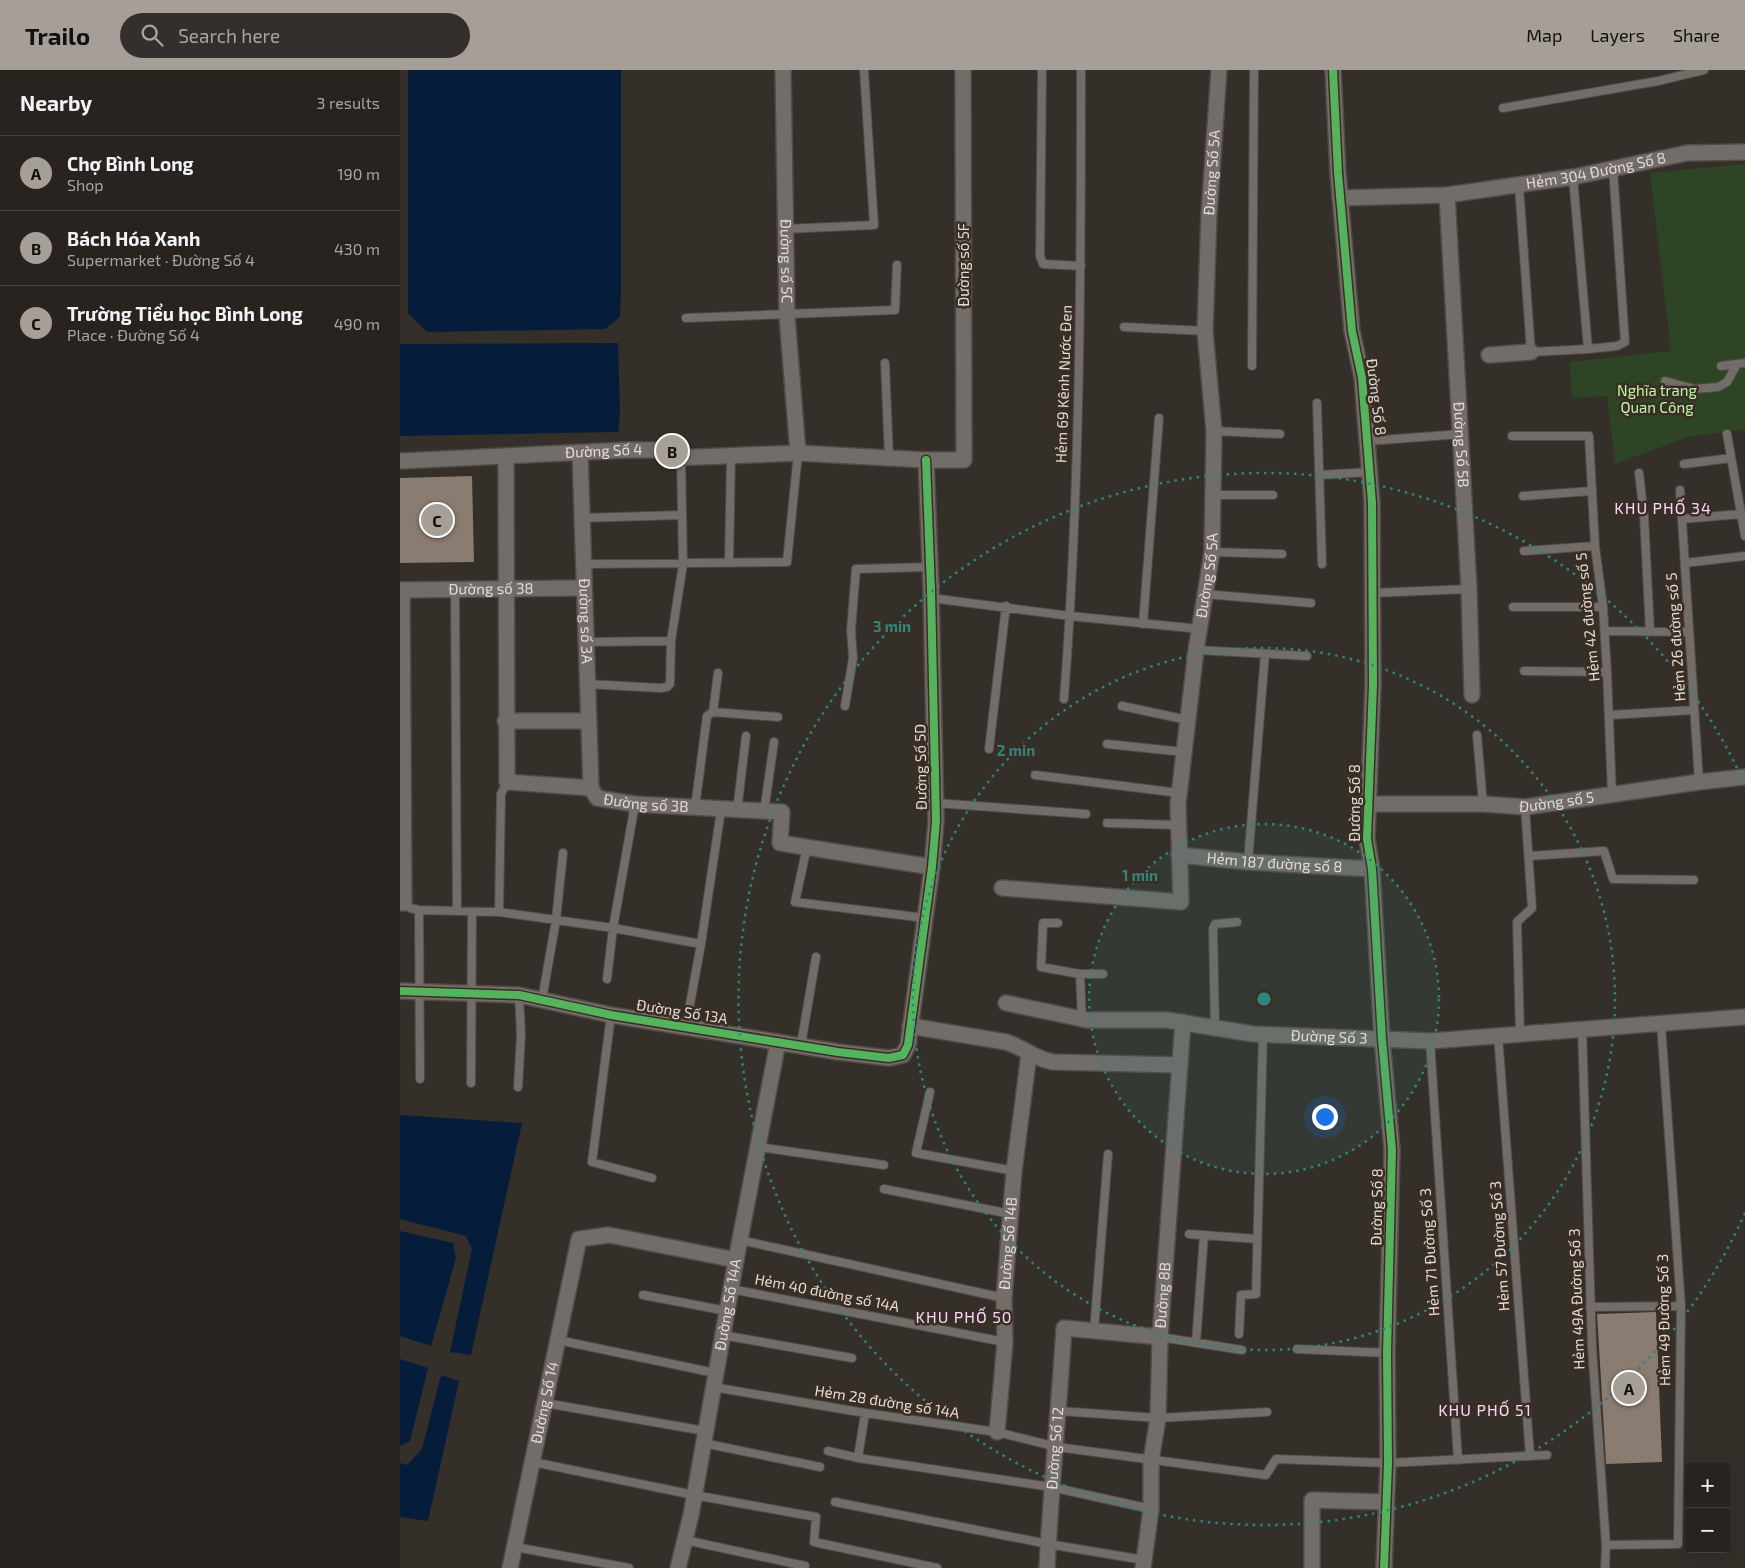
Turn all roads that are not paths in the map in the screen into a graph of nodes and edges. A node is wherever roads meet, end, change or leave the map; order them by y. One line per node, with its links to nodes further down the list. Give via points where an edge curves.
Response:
1 (782, 70): 17 (street, Đường số 5C)
2 (864, 70): 17 (lane, via 874,225)
3 (963, 70): 47 (street, Đường số 5F, via 964,460)
4 (1042, 70): 19 (lane, via 1040,256 1043,264)
5 (1081, 70): 19 (lane, Hẻm 69 Kênh Nước Đen)
6 (1219, 70): 23 (street, Đường Số 5A)
7 (1254, 70): 29 (lane)
8 (1333, 70): 16 (street, Đường Số 8)
9 (1704, 70): 10 (lane)
10 (1503, 108)
11 (1745, 152): 12 (street, Hẻm 304 Đường Số 8, via 1687,153)
12 (1613, 168): 13 (street, Hẻm 304 Đường Số 8); 24 (lane, via 1625,342)
13 (1573, 177): 14 (street, Hẻm 304 Đường Số 8); 24 (lane)
14 (1519, 186): 15 (street, Hẻm 304 Đường Số 8); 25 (lane)
15 (1447, 195): 16 (street); 36 (street, Đường Số 5B)
16 (1340, 198): 39 (street, Đường Số 8, via 1352,331 1362,378)
17 (785, 228): 20 (street, Đường số 5C)
18 (897, 265): 20 (lane, via 895,310)
19 (1081, 266): 86 (lane, Hẻm 69 Kênh Nước Đen)
20 (787, 316): 21 (lane); 41 (street, Đường số 5C)
21 (686, 318)
22 (1124, 327): 23 (lane)
23 (1205, 331): 34 (street, Đường Số 5A)
24 (1588, 349): 25 (lane)
25 (1531, 352): 26 (street)
26 (1489, 355)
27 (885, 363): 44 (lane)
28 (1741, 364): 30 (lane); 31 (lane, via 1726,382 1707,390)
29 (1252, 366)
30 (1721, 366)
31 (1665, 381)
32 (1317, 403): 52 (lane)
33 (1159, 418): 87 (lane)
34 (1214, 431): 35 (lane); 55 (street, Đường Số 5A)
35 (1280, 434)
36 (1461, 434): 39 (lane); 75 (street, Đường Số 5B)
37 (1727, 434): 46 (lane)
38 (1512, 436): 54 (lane, Hẻm 42 đường số 5, via 1588,436)
39 (1368, 441): 50 (street, Đường Số 8)
40 (580, 453): 43 (street, Đường Số 4); 45 (street, Đường Số 4, via 657,450); 60 (street, Đường số 3A)
41 (798, 453): 42 (street, Đường Số 4); 44 (street, Đường Số 4); 68 (lane, via 786,562)
42 (731, 455): 45 (street, Đường Số 4); 68 (lane)
43 (506, 457): 48 (street, Đường Số 4); 78 (street)
44 (889, 457): 47 (street, Đường Số 4)
45 (681, 458): 59 (lane)
46 (1731, 458): 49 (lane); 58 (lane)
47 (926, 460): 73 (street, Đường Số 5D)
48 (400, 461)
49 (1684, 464)
50 (1370, 472): 52 (lane); 79 (street, Đường Số 8)
51 (1639, 473): 90 (lane)
52 (1319, 476): 72 (lane)
53 (1680, 490): 61 (lane, Hẻm 26 đường số 5)
54 (1591, 491): 57 (lane); 63 (lane, Hẻm 42 đường số 5)
55 (1213, 495): 56 (lane); 65 (street, Đường Số 5A)
56 (1273, 495)
57 (1523, 496)
58 (1741, 514): 61 (lane); 62 (lane)
59 (682, 515): 60 (lane); 71 (lane)
60 (582, 518): 70 (street, Đường số 3A)
61 (1682, 519): 69 (lane, Hẻm 26 đường số 5)
62 (1745, 536)
63 (1594, 546): 64 (lane); 85 (lane, Hẻm 42 đường số 5)
64 (1524, 551)
65 (1212, 552): 66 (lane); 80 (street, Đường Số 5A)
66 (1282, 554)
67 (1745, 556): 69 (lane)
68 (729, 563): 71 (lane)
69 (1685, 563): 91 (lane, Hẻm 26 đường số 5)
70 (583, 564): 71 (lane); 74 (street, Đường số 3A)
71 (683, 564): 92 (lane)
72 (1322, 564)
73 (930, 567): 81 (street, Đường Số 5D); 103 (lane, via 856,568 851,630 853,658)
74 (583, 588): 78 (street, Đường số 38); 93 (street, Đường số 3A)
75 (1469, 589): 79 (lane); 101 (street, Đường Số 5B)
76 (401, 590): 77 (street, Đường số 38); 112 (street)
77 (455, 590): 78 (street, Đường số 38); 150 (lane)
78 (508, 590): 110 (street)
79 (1373, 592): 128 (street, Đường Số 8, via 1373,685)
80 (1204, 594): 82 (lane); 88 (street, Đường Số 5A)
81 (931, 598): 83 (lane); 126 (street, Đường Số 5D)
82 (1311, 604)
83 (1006, 606): 86 (lane); 117 (lane)
84 (1513, 607): 85 (lane)
85 (1603, 607): 89 (lane, Hẻm 42 đường số 5)
86 (1070, 616): 87 (lane); 102 (lane, Hẻm 69 Kênh Nước Đen)
87 (1143, 624): 88 (lane)
88 (1200, 629): 94 (street, Đường Số 5A)
89 (1605, 631): 90 (lane); 98 (lane, Hẻm 42 đường số 5)
90 (1650, 631): 91 (lane)
91 (1689, 632): 105 (lane, Hẻm 26 đường số 5)
92 (671, 640): 93 (lane); 100 (lane, via 670,684 667,687)
93 (585, 642): 100 (street, Đường số 3A)
94 (1196, 650): 95 (lane); 109 (street, Đường Số 5A)
95 (1265, 654): 96 (lane); 143 (lane)
96 (1307, 656)
97 (1524, 671): 98 (lane)
98 (1608, 672): 107 (lane, Hẻm 42 đường số 5)
99 (718, 673): 106 (lane)
100 (587, 684): 111 (street, Đường số 3A)
101 (1472, 695)
102 (1064, 699)
103 (845, 706)
104 (1122, 706): 109 (lane)
105 (1694, 710): 107 (lane); 122 (lane, Hẻm 26 đường số 5)
106 (713, 712): 108 (lane); 131 (lane, via 707,716)
107 (1610, 715): 125 (lane, Hẻm 42 đường số 5)
108 (778, 717)
109 (1188, 720): 118 (street, Đường Số 5A)
110 (505, 721): 111 (street); 121 (street)
111 (588, 721): 123 (street, Đường số 3A)
112 (402, 723): 138 (street)
113 (1477, 735): 129 (lane)
114 (746, 736): 133 (lane)
115 (774, 742): 134 (lane)
116 (1107, 744): 118 (lane)
117 (989, 749)
118 (1184, 752): 124 (street, Đường Số 5A)
119 (1034, 775): 124 (lane)
120 (1745, 778): 122 (street, Đường số 5)
121 (507, 782): 123 (street, Đường số 3B); 151 (lane, via 501,794)
122 (1699, 782): 125 (street, Đường số 5)
123 (590, 788): 127 (street, Đường số 3B, via 597,798)
124 (1179, 794): 137 (street, Đường Số 5A)
125 (1612, 794): 130 (street, Đường số 5)
126 (936, 803): 135 (lane); 144 (street, Đường Số 5D)
127 (635, 804): 131 (street, Đường số 3B); 157 (lane)
128 (1367, 804): 129 (street, Đường số 5); 145 (street, Đường Số 8, via 1367,839)
129 (1483, 804): 130 (street, Đường số 5)
130 (1525, 807): 142 (lane)
131 (695, 808): 132 (street, Đường số 3B)
132 (721, 810): 133 (street, Đường số 3B); 158 (lane)
133 (736, 811): 134 (street, Đường số 3B)
134 (764, 812): 139 (street, Đường số 3B, via 782,812 780,843)
135 (1086, 814)
136 (1107, 823): 137 (lane)
137 (1178, 825): 141 (street, Đường Số 5A)
138 (403, 844): 148 (street)
139 (807, 847): 144 (street, Đường số 3B); 153 (lane, via 795,902)
140 (563, 853): 154 (lane)
141 (1179, 855): 143 (street, Hẻm 187 đường số 8); 147 (street, Đường Số 5A, via 1181,902)
142 (1530, 856): 146 (lane, via 1604,851 1613,880); 178 (lane, via 1532,908 1517,922)
143 (1248, 862): 145 (street, Hẻm 187 đường số 8)
144 (932, 867): 153 (street, Đường Số 5D)
145 (1372, 869): 181 (street, Đường Số 8)
146 (1694, 880)
147 (1002, 888)
148 (402, 903): 149 (lane)
149 (419, 910): 150 (lane); 164 (lane)
150 (457, 912): 152 (lane)
151 (499, 912): 152 (lane); 154 (lane)
152 (472, 913): 165 (lane)
153 (925, 918): 175 (street, Đường Số 5D)
154 (556, 920): 157 (lane); 167 (lane)
155 (1236, 922): 176 (lane, via 1215,924 1213,929)
156 (1058, 923): 160 (lane, via 1043,923 1041,967)
157 (613, 928): 158 (lane); 162 (lane)
158 (702, 944): 174 (lane)
159 (816, 957): 184 (lane)
160 (1080, 974): 161 (lane); 171 (lane)
161 (1103, 974)
162 (607, 979)
163 (400, 991): 164 (street, Đường Số 13A)
164 (421, 991): 165 (street, Đường Số 13A); 188 (lane)
165 (471, 994): 166 (street, Đường Số 13A); 189 (lane)
166 (519, 995): 167 (street, Đường Số 13A); 190 (lane)
167 (542, 1000): 169 (street, Đường Số 13A)
168 (1006, 1003): 171 (street, Đường Số 3)
169 (611, 1015): 174 (street, Đường Số 13A); 196 (lane, via 592,1162)
170 (1745, 1017): 173 (street, Đường Số 3)
171 (1082, 1019): 172 (street, Đường Số 3)
172 (1183, 1022): 176 (street, Đường Số 3); 187 (street, Đường 8B)
173 (1661, 1024): 177 (street, Đường Số 3); 207 (lane, Hẻm 49 Đường Số 3)
174 (686, 1026): 183 (street, Đường Số 13A)
175 (910, 1026): 185 (street, via 1006,1042 1020,1046); 186 (street, Đường Số 5D, via 908,1046 903,1055)
176 (1215, 1028): 179 (street, Đường Số 3)
177 (1582, 1028): 178 (street, Đường Số 3); 208 (lane, Hẻm 49A Đường Số 3)
178 (1520, 1033): 180 (street, Đường Số 3)
179 (1263, 1034): 181 (street, Đường Số 3); 201 (lane)
180 (1498, 1035): 182 (street, Đường Số 3); 232 (lane, Hẻm 57 Đường Số 3)
181 (1382, 1039): 182 (street, Đường Số 3); 219 (street, Đường Số 8, via 1392,1150)
182 (1430, 1041): 234 (lane, Hẻm 71 Đường Số 3)
183 (778, 1042): 184 (street, Đường Số 13A); 192 (street, Đường Số 14A)
184 (801, 1045): 186 (street, Đường Số 13A)
185 (1028, 1054): 187 (street, via 1052,1062); 195 (street, Đường Số 14B)
186 (889, 1058)
187 (1180, 1065): 213 (street, Đường 8B)
188 (420, 1079)
189 (471, 1082)
190 (518, 1087)
191 (930, 1092): 195 (lane, via 916,1153)
192 (758, 1148): 194 (lane); 202 (street, Đường Số 14A)
193 (1108, 1154): 210 (lane)
194 (884, 1165)
195 (1014, 1171): 198 (street, Đường Số 14B)
196 (652, 1178)
197 (884, 1189): 198 (lane)
198 (1011, 1214): 206 (street, Đường Số 14B)
199 (1189, 1234): 200 (lane)
200 (1204, 1235): 201 (lane); 216 (lane)
201 (1257, 1239): 211 (lane, via 1256,1294 1241,1295)
202 (740, 1240): 203 (street, Đường Số 14A); 206 (lane)
203 (736, 1260): 204 (street, Đường Số 14A); 214 (street, Đường Số 14, via 608,1235 579,1239)
204 (732, 1288): 209 (street, Đường Số 14A); 215 (lane, Hẻm 40 đường số 14A)
205 (643, 1295): 209 (lane)
206 (1004, 1298): 215 (street, Đường Số 14B)
207 (1680, 1306): 208 (lane); 246 (lane, Hẻm 49 Đường Số 3, via 1678,1544)
208 (1590, 1307): 246 (lane, Hẻm 49A Đường Số 3)
209 (727, 1311): 212 (street, Đường Số 14A)
210 (1094, 1331): 213 (street); 223 (street, Đường Số 12, via 1064,1328)
211 (1239, 1334)
212 (722, 1335): 220 (lane); 221 (street, Đường Số 14A)
213 (1160, 1337): 216 (lane); 226 (street, Đường 8B)
214 (558, 1340): 221 (lane, Hẻm 28 đường số 14A); 222 (street, Đường Số 14)
215 (1005, 1342): 227 (street, Đường Số 14B)
216 (1196, 1343): 218 (lane)
217 (1297, 1349): 219 (lane)
218 (1242, 1350)
219 (1388, 1353): 237 (street, Đường Số 8)
220 (852, 1358)
221 (714, 1380): 225 (lane, Hẻm 28 đường số 14A); 228 (street, Đường Số 14A)
222 (545, 1403): 228 (lane); 236 (street, Đường Số 14)
223 (1058, 1411): 226 (lane); 229 (street, Đường Số 12)
224 (1268, 1412): 226 (lane)
225 (865, 1413): 227 (lane, Hẻm 28 đường số 14A); 233 (lane)
226 (1158, 1418): 235 (street, Đường 8B)
227 (997, 1432): 229 (lane, Hẻm 28 đường số 14A)
228 (704, 1437): 238 (lane); 240 (street, Đường Số 14A)
229 (1057, 1447): 235 (lane, Hẻm 28 đường số 14A); 239 (street, Đường Số 12)
230 (828, 1451): 233 (lane)
231 (1547, 1455): 232 (lane)
232 (1530, 1456): 234 (lane)
233 (858, 1458): 239 (lane)
234 (1458, 1460): 237 (lane)
235 (1151, 1461): 237 (lane, Hẻm 28 đường số 14A, via 1266,1475 1276,1459); 243 (street, Đường 8B)
236 (533, 1462): 240 (lane); 247 (street, Đường Số 14)
237 (1388, 1463): 242 (street, Đường Số 8)
238 (820, 1467)
239 (1051, 1487): 243 (lane); 245 (street, Đường Số 12)
240 (694, 1495): 244 (street, Đường Số 14A); 253 (lane, via 816,1517 814,1542)
241 (835, 1502): 245 (lane)
242 (1386, 1502): 255 (street, via 1312,1500); 256 (street, Đường Số 8)
243 (1151, 1509): 248 (street, Đường 8B)
244 (685, 1540): 249 (lane); 252 (street, Đường Số 14A)
245 (1048, 1544): 248 (lane); 254 (street, Đường Số 12)
246 (1606, 1545): 257 (lane, Hẻm 49A Đường Số 3)
247 (515, 1547): 250 (street, Đường Số 14); 251 (lane)
248 (1143, 1564)
249 (805, 1566)
250 (510, 1568)
251 (629, 1568)
252 (678, 1568)
253 (937, 1568)
254 (1047, 1568)
255 (1312, 1568)
256 (1384, 1568)
257 (1605, 1568)

